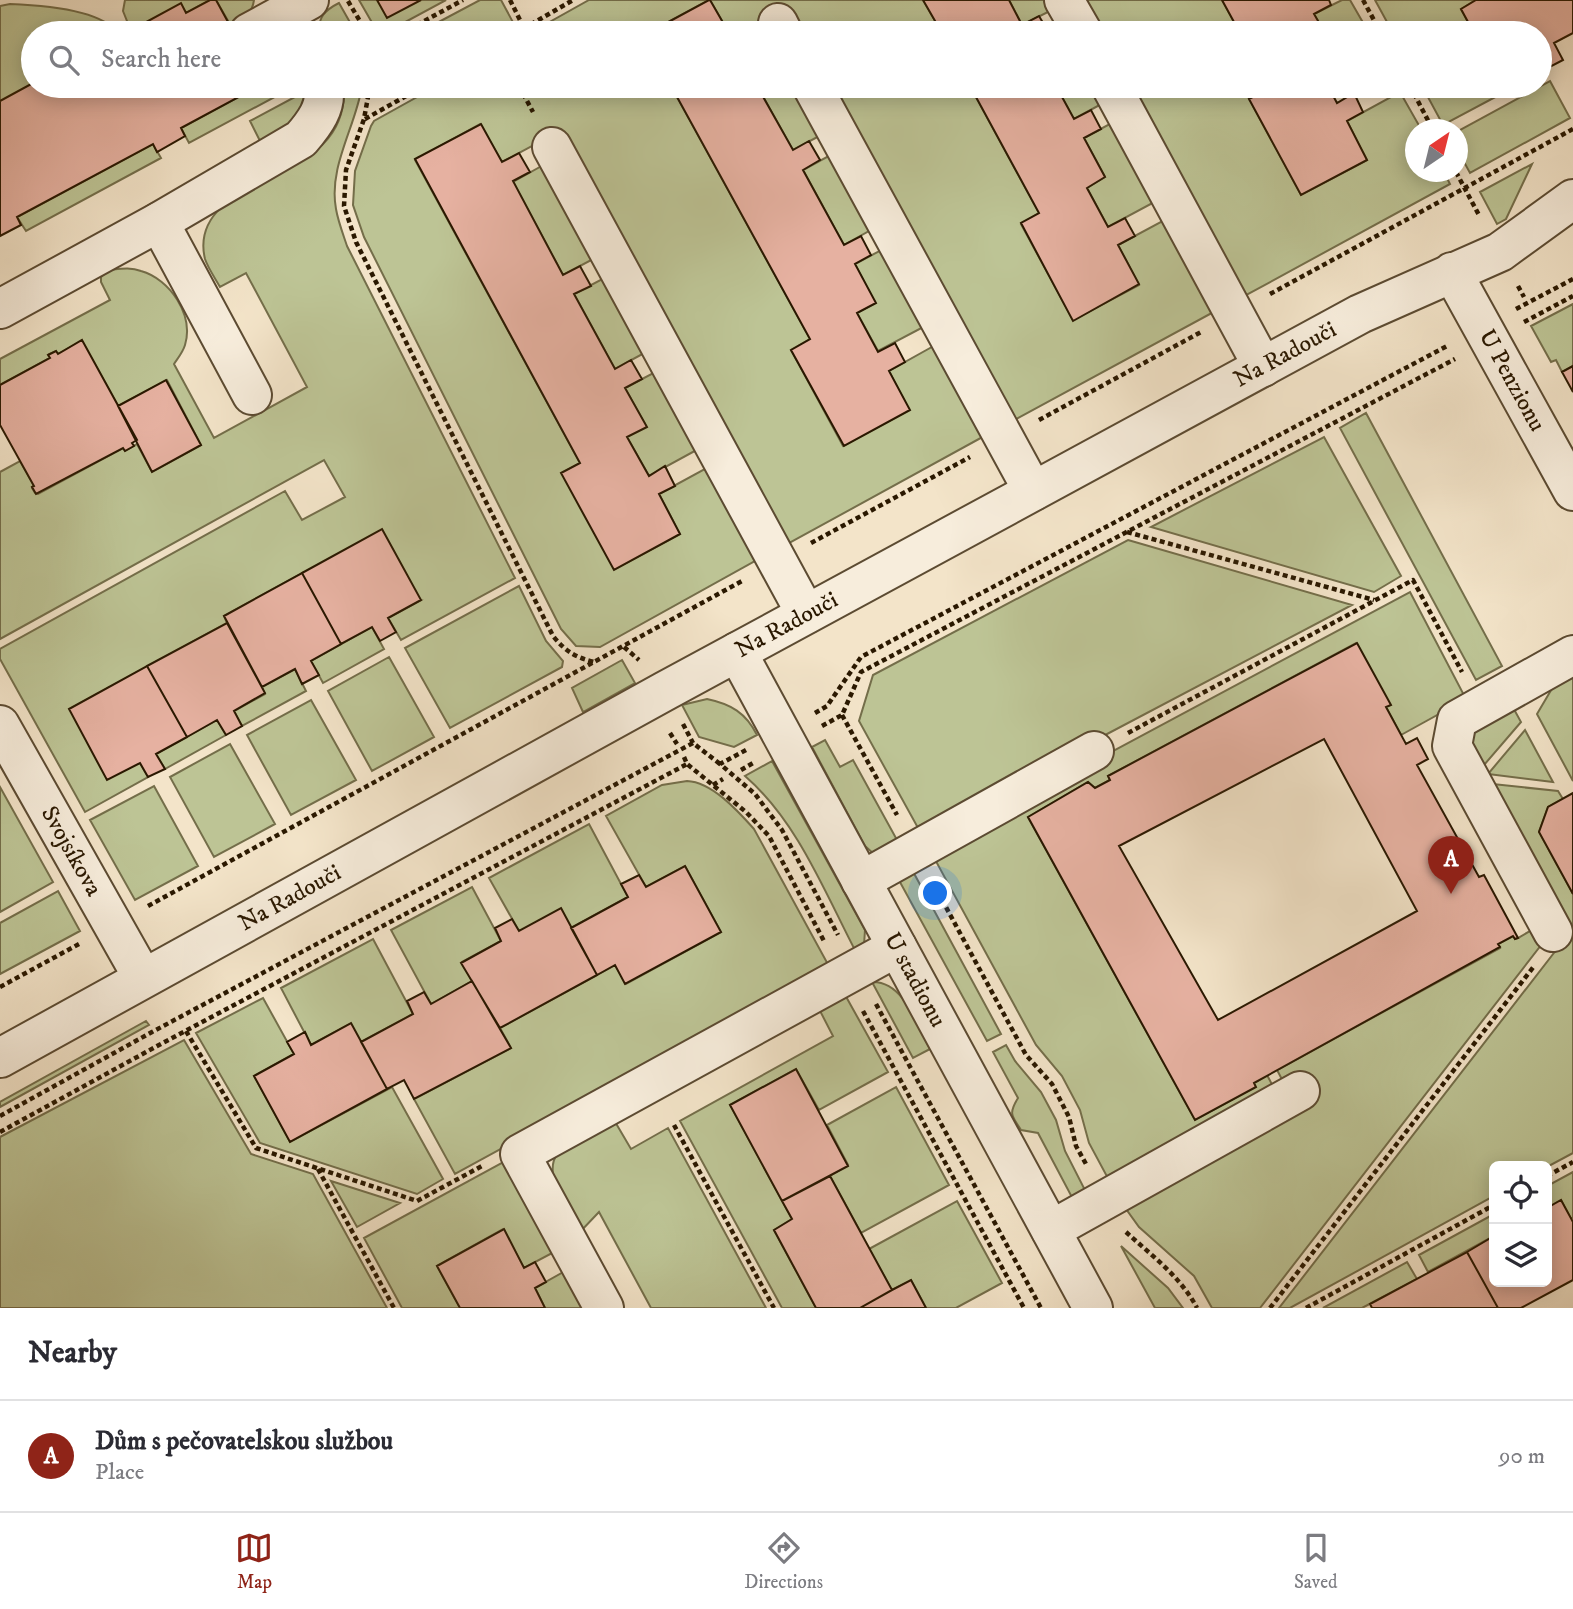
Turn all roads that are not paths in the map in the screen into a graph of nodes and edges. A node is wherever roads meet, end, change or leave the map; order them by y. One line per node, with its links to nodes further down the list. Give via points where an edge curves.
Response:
1 (1065, 0): 4 (street)
2 (293, 11): 3 (street)
3 (273, 21)
4 (1076, 21)
5 (324, 98): 10 (street, via 318,119 301,139)
6 (818, 98): 15 (street)
7 (1118, 98): 13 (street)
8 (552, 147): 17 (street)
9 (1573, 199): 11 (street, Na Radouči, via 1509,246)
10 (159, 222): 12 (street); 14 (street)
11 (1452, 272): 13 (street, Na Radouči, via 1360,314); 16 (street, U Penzionu)
12 (0, 309)
13 (1263, 367): 15 (street, Na Radouči)
14 (252, 395)
15 (1033, 491): 17 (street, Na Radouči)
16 (1573, 491)
17 (806, 614): 18 (street, Na Radouči)
18 (737, 652): 22 (street, U stadionu); 25 (street, Na Radouči)
19 (1573, 655): 23 (street, via 1457,720 1452,746)
20 (0, 725): 25 (street, Svojsíkova)
21 (1094, 751): 22 (street)
22 (861, 881): 24 (street, U stadionu)
23 (1546, 945)
24 (897, 947): 28 (street, U stadionu); 29 (street, via 520,1154)
25 (142, 978): 26 (street, Na Radouči)
26 (0, 1058)
27 (1300, 1091): 28 (street)
28 (1051, 1230): 30 (street, U stadionu)
29 (604, 1308)
30 (1093, 1308)

